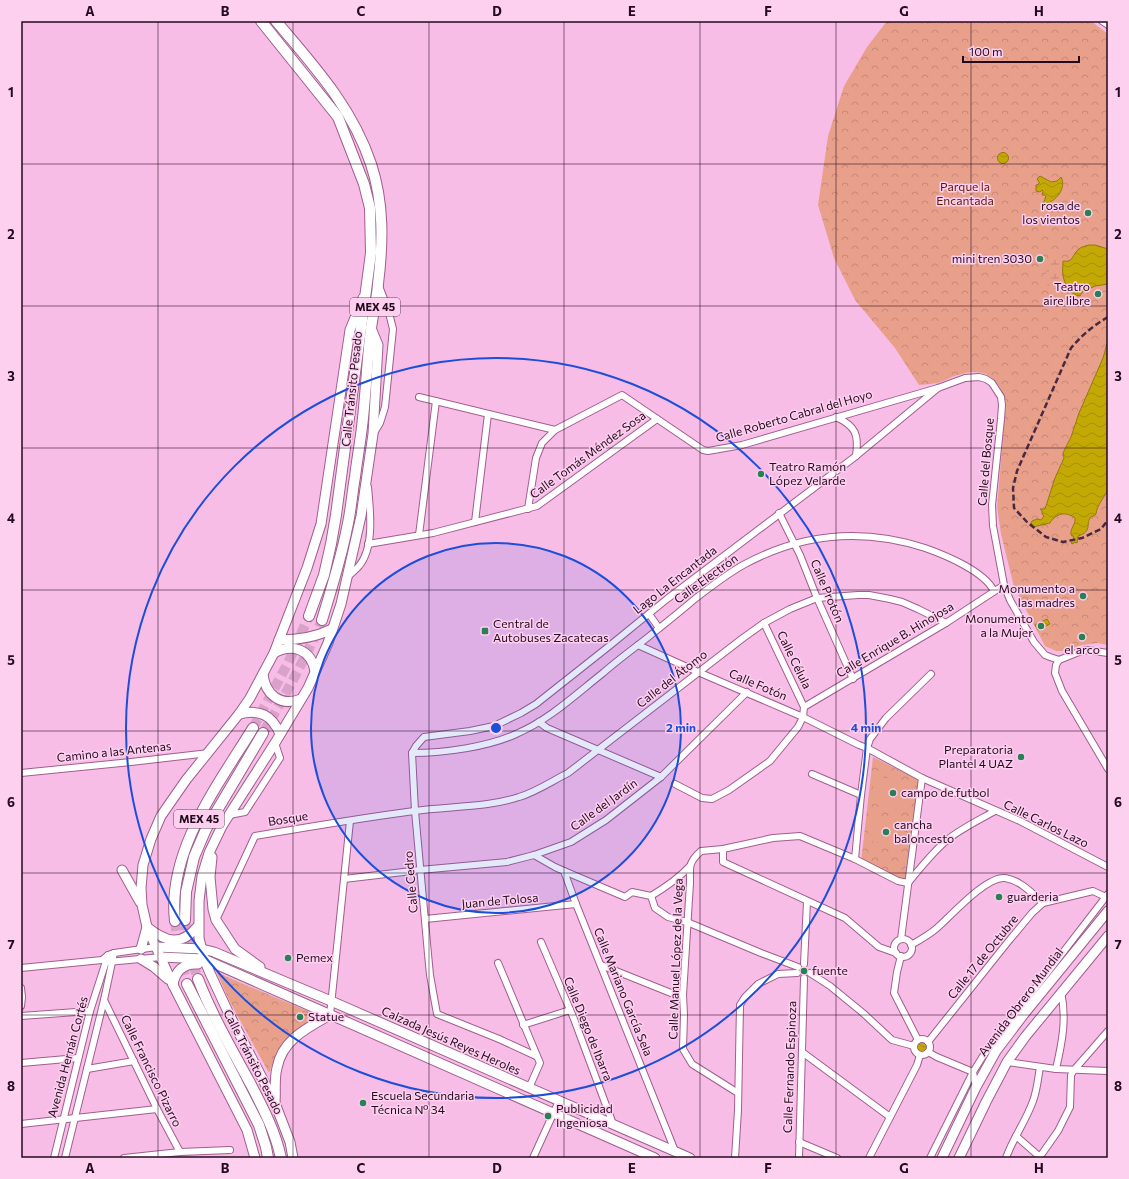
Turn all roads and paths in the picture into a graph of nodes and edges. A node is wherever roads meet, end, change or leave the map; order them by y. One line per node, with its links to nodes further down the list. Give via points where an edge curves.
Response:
1 (261, 21): 6 (main road, Calle Tránsito Pesado / MEX 45, via 338,117 354,157 370,208 371,253)
2 (276, 21): 5 (main road, Calle Tránsito Pesado / MEX 45, via 331,88 346,110 362,142 374,173 380,202 382,220)
3 (1102, 21): 4 (street)
4 (1108, 25)
5 (378, 284): 7 (main road, Calle Tránsito Pesado / MEX 45); 15 (street, via 394,329 386,407)
6 (366, 290): 29 (main road, Calle Tránsito Pesado / MEX 45, via 336,516 324,575); 35 (street, via 350,330 321,524)
7 (371, 328): 15 (street, via 378,345); 30 (main road, Calle Tránsito Pesado / MEX 45, via 362,428 347,528 335,580)
8 (938, 388): 12 (street, Calle Roberto Cabral del Hoyo); 16 (street, Lago La Encantada); 25 (street, Calle del Bosque, via 965,378 979,377 992,383 1001,397 992,505 993,526)
9 (419, 396): 10 (street)
10 (436, 401): 11 (street); 21 (street)
11 (488, 414): 14 (street); 20 (street)
12 (836, 417): 13 (street, Calle Roberto Cabral del Hoyo, via 742,445 708,451); 16 (street, via 849,424 855,432)
13 (657, 419): 14 (street, Calle Roberto Cabral del Hoyo, via 622,395); 18 (street, Calle Tomás Méndez Sosa, via 537,506)
14 (555, 430): 18 (street, via 542,443 536,458)
15 (373, 434): 17 (street)
16 (856, 456): 19 (street, Lago La Encantada)
17 (367, 475): 22 (street, via 370,512); 24 (street)
18 (528, 509): 20 (street, Calle Tomás Méndez Sosa)
19 (778, 514): 23 (street, Calle Protón); 28 (street, Lago La Encantada)
20 (475, 522): 21 (street, Calle Tomás Méndez Sosa)
21 (419, 535): 22 (street, Calle Tomás Méndez Sosa)
22 (368, 544): 24 (street, via 359,566)
23 (794, 544): 26 (street, Calle Electrón, via 841,536 858,536 911,544 965,566 983,578); 27 (street, Calle Protón); 33 (street, Calle Electrón, via 744,564)
24 (348, 577): 34 (street)
25 (1004, 585): 26 (street, Calle Enrique B. Hinojosa); 39 (street, Calle del Bosque, via 1034,642 1045,654)
26 (994, 591): 32 (street, Calle Enrique B. Hinojosa)
27 (817, 598): 31 (street, Calle del Átomo); 32 (street, Calle del Átomo, via 869,595 890,599); 44 (street, Calle Protón)
28 (649, 614): 33 (street); 57 (street, Lago La Encantada, via 522,713 494,726 424,737)
29 (309, 616)
30 (322, 620)
31 (764, 623): 41 (street, Calle del Átomo); 47 (street, Calle Célula)
32 (946, 623): 44 (street, Calle Enrique B. Hinojosa)
33 (659, 628): 36 (street, Calle Electrón)
34 (332, 629): 35 (street, via 312,636); 40 (street)
35 (279, 640): 37 (street)
36 (638, 644): 41 (street, Calle Fotón); 50 (street, Calle Electrón)
37 (274, 653): 40 (street, via 288,648 304,652 314,663); 42 (street)
38 (1108, 653): 39 (street, via 1089,649)
39 (1059, 660): 58 (street, via 1055,673 1062,691)
40 (315, 671): 46 (street)
41 (698, 672): 45 (street, Calle Fotón); 55 (street, Calle del Átomo)
42 (263, 674): 46 (street, via 265,686 279,700 287,702); 48 (street)
43 (931, 674): 54 (street, via 886,718 870,739)
44 (853, 679): 47 (street, Calle Enrique B. Hinojosa)
45 (747, 692): 49 (street, Calle Fotón); 61 (street, Calle del Jardín)
46 (301, 699): 53 (street)
47 (804, 707): 49 (street)
48 (239, 714): 53 (street, via 259,713 269,717 276,725); 56 (street)
49 (803, 717): 54 (street, Calle Fotón); 63 (street, via 770,761 712,799 702,798)
50 (539, 722): 55 (street); 57 (street, Calle Electrón, via 516,735 491,742 453,750)
51 (253, 728): 89 (main road, MEX 45, via 206,806 181,859 175,888)
52 (263, 733): 87 (main road, MEX 45, via 206,829 194,857 186,892)
53 (278, 739): 68 (street)
54 (867, 748): 62 (street, Calle Carlos Lazo); 64 (street)
55 (598, 750): 61 (street); 65 (street, Calle del Átomo, via 568,773 521,797 480,805)
56 (209, 753): 59 (street, Camino a las Antenas); 84 (street, via 161,816 143,865)
57 (412, 753): 65 (street, Calle Cedro)
58 (1108, 769)
59 (21, 773)
60 (812, 774): 64 (street)
61 (661, 777): 70 (street, Calle del Jardín, via 606,820 572,842)
62 (922, 778): 66 (street, Calle Carlos Lazo); 78 (street)
63 (675, 784)
64 (860, 795): 71 (street)
65 (415, 811): 67 (street, Bosque); 75 (street, Calle Cedro)
66 (995, 811): 73 (street, Calle Carlos Lazo, via 1020,821); 78 (street, via 948,840 927,859)
67 (350, 821): 77 (street); 88 (street, Bosque, via 255,836)
68 (215, 841): 88 (street, via 210,878); 91 (street, via 202,876)
69 (723, 849): 71 (street, via 773,838 800,836); 72 (street, Calle Manuel López de la Vega, via 701,851 692,859); 81 (street, via 723,862)
70 (534, 856): 75 (street, Calle del Jardín, via 507,862); 76 (street)
71 (855, 859): 78 (street, via 898,881)
72 (690, 866): 79 (street, via 666,887); 90 (street, Calle Manuel López de la Vega)
73 (1108, 868)
74 (122, 870): 84 (street)
75 (420, 870): 77 (street, Calle del Jardín); 86 (street, Calle Cedro)
76 (564, 871): 79 (street, via 625,897 632,892); 83 (street, Calle Mariano García Sela)
77 (344, 880): 120 (street)
78 (908, 883): 94 (street)
79 (651, 896): 90 (street, via 655,908 668,917)
80 (1107, 896): 82 (street, via 1093,891); 144 (street, via 995,1039)
81 (808, 902): 100 (street, via 846,918 879,948); 108 (street)
82 (1043, 903): 96 (street, via 1019,882 999,878 974,894 923,939); 129 (street, Calle 17 de Octubre, via 1007,943)
83 (576, 904): 86 (street, Juan de Tolosa); 106 (street, Calle Mariano García Sela)
84 (142, 905): 92 (street)
85 (1108, 911): 145 (street, Avenida Obrero Mundial, via 1024,1014 996,1052)
86 (425, 919): 134 (street, Calle Cedro, via 430,976 437,1014)
87 (185, 920)
88 (216, 920): 111 (street, via 235,949)
89 (175, 922)
90 (687, 922): 108 (street); 118 (street, Calle Manuel López de la Vega)
91 (198, 926): 92 (street, via 184,939 174,940 164,939); 99 (street)
92 (147, 927): 97 (street); 98 (street)
93 (1108, 936): 117 (street, Avenida Obrero Mundial)
94 (901, 939): 96 (street, via 909,941); 100 (street, via 895,945)
95 (541, 942): 122 (street, Calle Diego de Ibarra)
96 (911, 945): 100 (street, via 907,956)
97 (156, 947): 98 (street); 99 (street, Calzada Jesús Reyes Heroles); 101 (street)
98 (141, 949): 104 (street, via 111,954)
99 (202, 949): 103 (street); 111 (street, Calzada Jesús Reyes Heroles)
100 (899, 955): 128 (street, via 894,993)
101 (160, 957): 102 (street); 103 (street); 115 (street)
102 (141, 959): 104 (street); 115 (street, via 163,974)
103 (204, 959): 109 (street); 125 (street, Calzada Jesús Reyes Heroles)
104 (107, 961): 107 (street); 119 (street, Avenida Hernán Cortés); 123 (street, Avenida Hernán Cortés)
105 (498, 962): 126 (street)
106 (601, 965): 118 (street, via 671,993); 161 (street, Calle Mariano García Sela)
107 (21, 968)
108 (800, 968): 110 (street, via 810,968); 112 (street, via 800,976); 147 (street, via 778,974 758,984 740,1005)
109 (209, 971): 115 (street, via 197,964 183,966 177,971); 149 (street)
110 (810, 973): 112 (street); 130 (street, via 858,1008 892,1040)
111 (272, 976): 120 (street, Calzada Jesús Reyes Heroles)
112 (804, 978): 131 (street, Calle Fernando Espinoza)
113 (198, 979): 168 (main road, Calle Tránsito Pesado, via 264,1110)
114 (187, 984): 167 (main road, Calle Tránsito Pesado, via 259,1125)
115 (173, 985): 166 (street, via 247,1130)
116 (21, 988): 121 (street)
117 (1061, 992): 137 (street, Avenida Obrero Mundial); 141 (street, via 1064,1018)
118 (683, 995): 147 (street, Calle Manuel López de la Vega, via 683,1049 692,1064)
119 (104, 1000): 136 (street, Calle Francisco Pizarro); 140 (street, Avenida Hernán Cortés)
120 (331, 1001): 125 (street); 146 (street, Calzada Jesús Reyes Heroles)
121 (21, 1006)
122 (570, 1010): 126 (street); 156 (street, Calle Diego de Ibarra)
123 (90, 1011): 124 (street); 135 (street, Avenida Hernán Cortés)
124 (21, 1016)
125 (330, 1016): 149 (street, via 304,1030 282,1053 276,1068); 151 (street, Calzada Jesús Reyes Heroles)
126 (523, 1025): 134 (street)
127 (1108, 1031): 142 (street)
128 (918, 1040): 129 (street, via 924,1039); 130 (street)
129 (928, 1042): 132 (street)
130 (914, 1046): 133 (street, via 915,1052)
131 (802, 1052): 152 (street); 158 (street, Calle Fernando Espinoza)
132 (928, 1052): 133 (street); 144 (street)
133 (920, 1055): 152 (street)
134 (536, 1056): 146 (street, via 540,1063)
135 (78, 1058): 138 (street); 154 (street, Avenida Hernán Cortés)
136 (134, 1062): 140 (street); 150 (street, Calle Francisco Pizarro)
137 (1007, 1062): 139 (street); 179 (street, Avenida Obrero Mundial)
138 (21, 1064)
139 (1040, 1067): 141 (street); 157 (street, via 1034,1099)
140 (87, 1069): 153 (street, Avenida Hernán Cortés)
141 (1056, 1069): 142 (street)
142 (1074, 1070): 143 (street); 162 (street, via 1070,1107)
143 (1108, 1071)
144 (973, 1072): 145 (street); 177 (street)
145 (976, 1087): 178 (street, Avenida Obrero Mundial)
146 (529, 1088): 148 (street, Calzada Jesús Reyes Heroles)
147 (738, 1093): 173 (street)
148 (559, 1101): 151 (street); 156 (street, Calzada Jesús Reyes Heroles)
149 (275, 1104): 169 (street)
150 (157, 1109): 153 (street); 160 (street, Calle Francisco Pizarro)
151 (553, 1114): 170 (street); 171 (street, Calzada Jesús Reyes Heroles)
152 (890, 1117): 176 (street)
153 (75, 1118): 154 (street); 164 (street, Avenida Hernán Cortés)
154 (63, 1119): 155 (street); 163 (street, Avenida Hernán Cortés)
155 (21, 1124)
156 (613, 1124): 161 (street, Calzada Jesús Reyes Heroles)
157 (1016, 1136): 162 (street); 180 (street)
158 (799, 1142): 174 (street, Calle Fernando Espinoza); 175 (street)
159 (230, 1150): 160 (street)
160 (180, 1152): 165 (street)
161 (675, 1152): 172 (street, Calzada Jesús Reyes Heroles)
162 (1040, 1157)
163 (54, 1158)
164 (65, 1158)
165 (124, 1158)
166 (255, 1158)
167 (268, 1158)
168 (281, 1158)
169 (294, 1158)
170 (533, 1158)
171 (655, 1158)
172 (690, 1158)
173 (735, 1158)
174 (798, 1158)
175 (837, 1158)
176 (869, 1158)
177 (930, 1158)
178 (942, 1158)
179 (959, 1158)
180 (1006, 1158)

